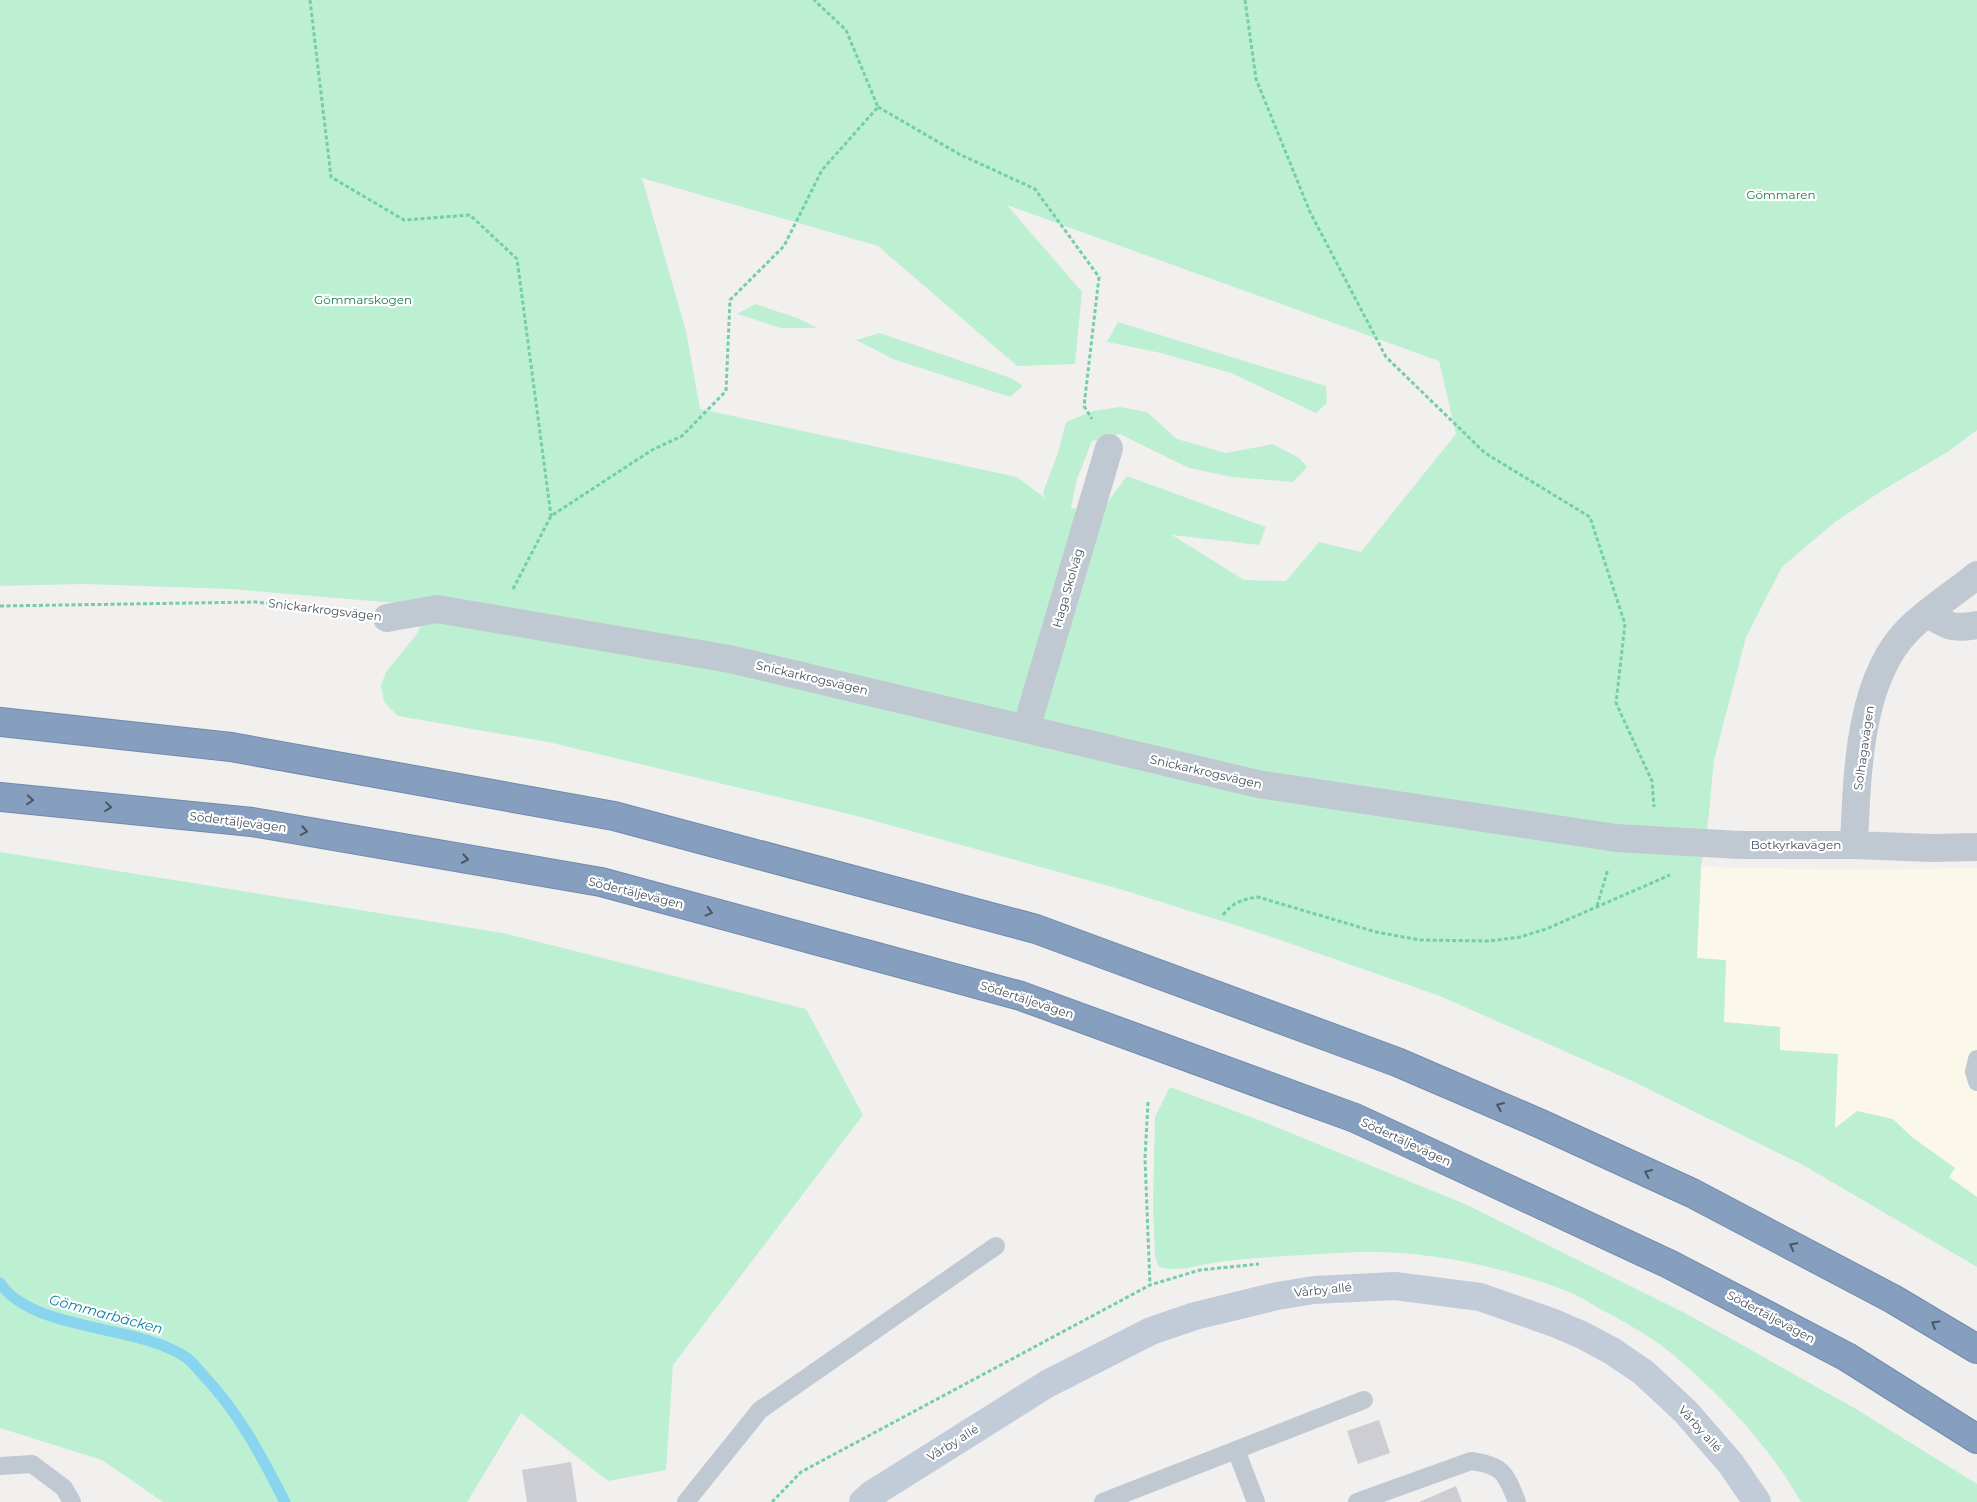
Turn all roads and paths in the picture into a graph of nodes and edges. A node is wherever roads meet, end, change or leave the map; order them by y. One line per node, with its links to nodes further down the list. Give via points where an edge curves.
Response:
1 (310, 0): 6 (path, via 331,177 404,220 470,215 517,259)
2 (814, 0): 4 (path, via 846,30)
3 (1245, 0): 17 (path, via 1259,88 1310,212 1386,357 1485,452 1590,517 1625,624 1616,703 1652,781)
4 (878, 107): 5 (path, via 959,154 1035,189 1099,277 1084,406); 6 (path, via 822,170 784,246 730,300 726,391 682,436 652,450)
5 (1109, 448): 14 (street, Haga Skolväg)
6 (551, 516): 11 (path)
7 (1977, 575): 9 (street, Solhagavägen)
8 (0, 606): 10 (path, Snickarkrogsvägen, via 256,602)
9 (1928, 614): 12 (street, via 1949,626); 18 (street, Solhagavägen, via 1908,630 1885,660 1872,691 1864,730)
10 (387, 618): 11 (street, Snickarkrogsvägen, via 437,609)
11 (497, 619): 14 (street, Snickarkrogsvägen, via 730,659)
12 (1977, 625)
13 (0, 722): 26 (highway, one-way to 13, via 1893,1299 1692,1193 1541,1124 1397,1062 1036,929 614,816 232,747)
14 (1026, 729): 16 (street, Snickarkrogsvägen, via 1258,784)
15 (0, 797): 28 (highway, Södertäljevägen, one-way to 28, via 252,822 600,882 1021,996 1364,1122 1669,1264 1847,1357)
16 (1616, 838): 17 (street, Botkyrkavägen)
17 (1656, 840): 18 (street, Botkyrkavägen, via 1740,845)
18 (1854, 845): 19 (street, Botkyrkavägen)
19 (1977, 847)
20 (1597, 907): 21 (path, via 1546,929 1490,941 1420,940 1376,932 1258,897 1236,902)
21 (1223, 915)
22 (1977, 1059): 23 (lane, via 1974,1072)
23 (1977, 1082)
24 (1148, 1102): 33 (path, via 1145,1158 1150,1285 802,1472)
25 (996, 1246): 32 (lane, via 760,1410)
26 (1977, 1349)
27 (1364, 1400): 29 (lane)
28 (1977, 1438)
29 (1236, 1450): 35 (lane); 36 (lane)
30 (0, 1466): 31 (lane, via 32,1464 64,1488)
31 (72, 1502)
32 (686, 1502)
33 (772, 1502)
34 (863, 1502): 39 (street, Vårby allé, via 1047,1384 1151,1331 1195,1316 1277,1296 1314,1290 1395,1286 1480,1297 1554,1323 1612,1351 1643,1372 1686,1412)
35 (1103, 1502)
36 (1256, 1502)
37 (1357, 1502): 38 (lane, via 1471,1461 1500,1469)
38 (1516, 1502)
39 (1757, 1502)

